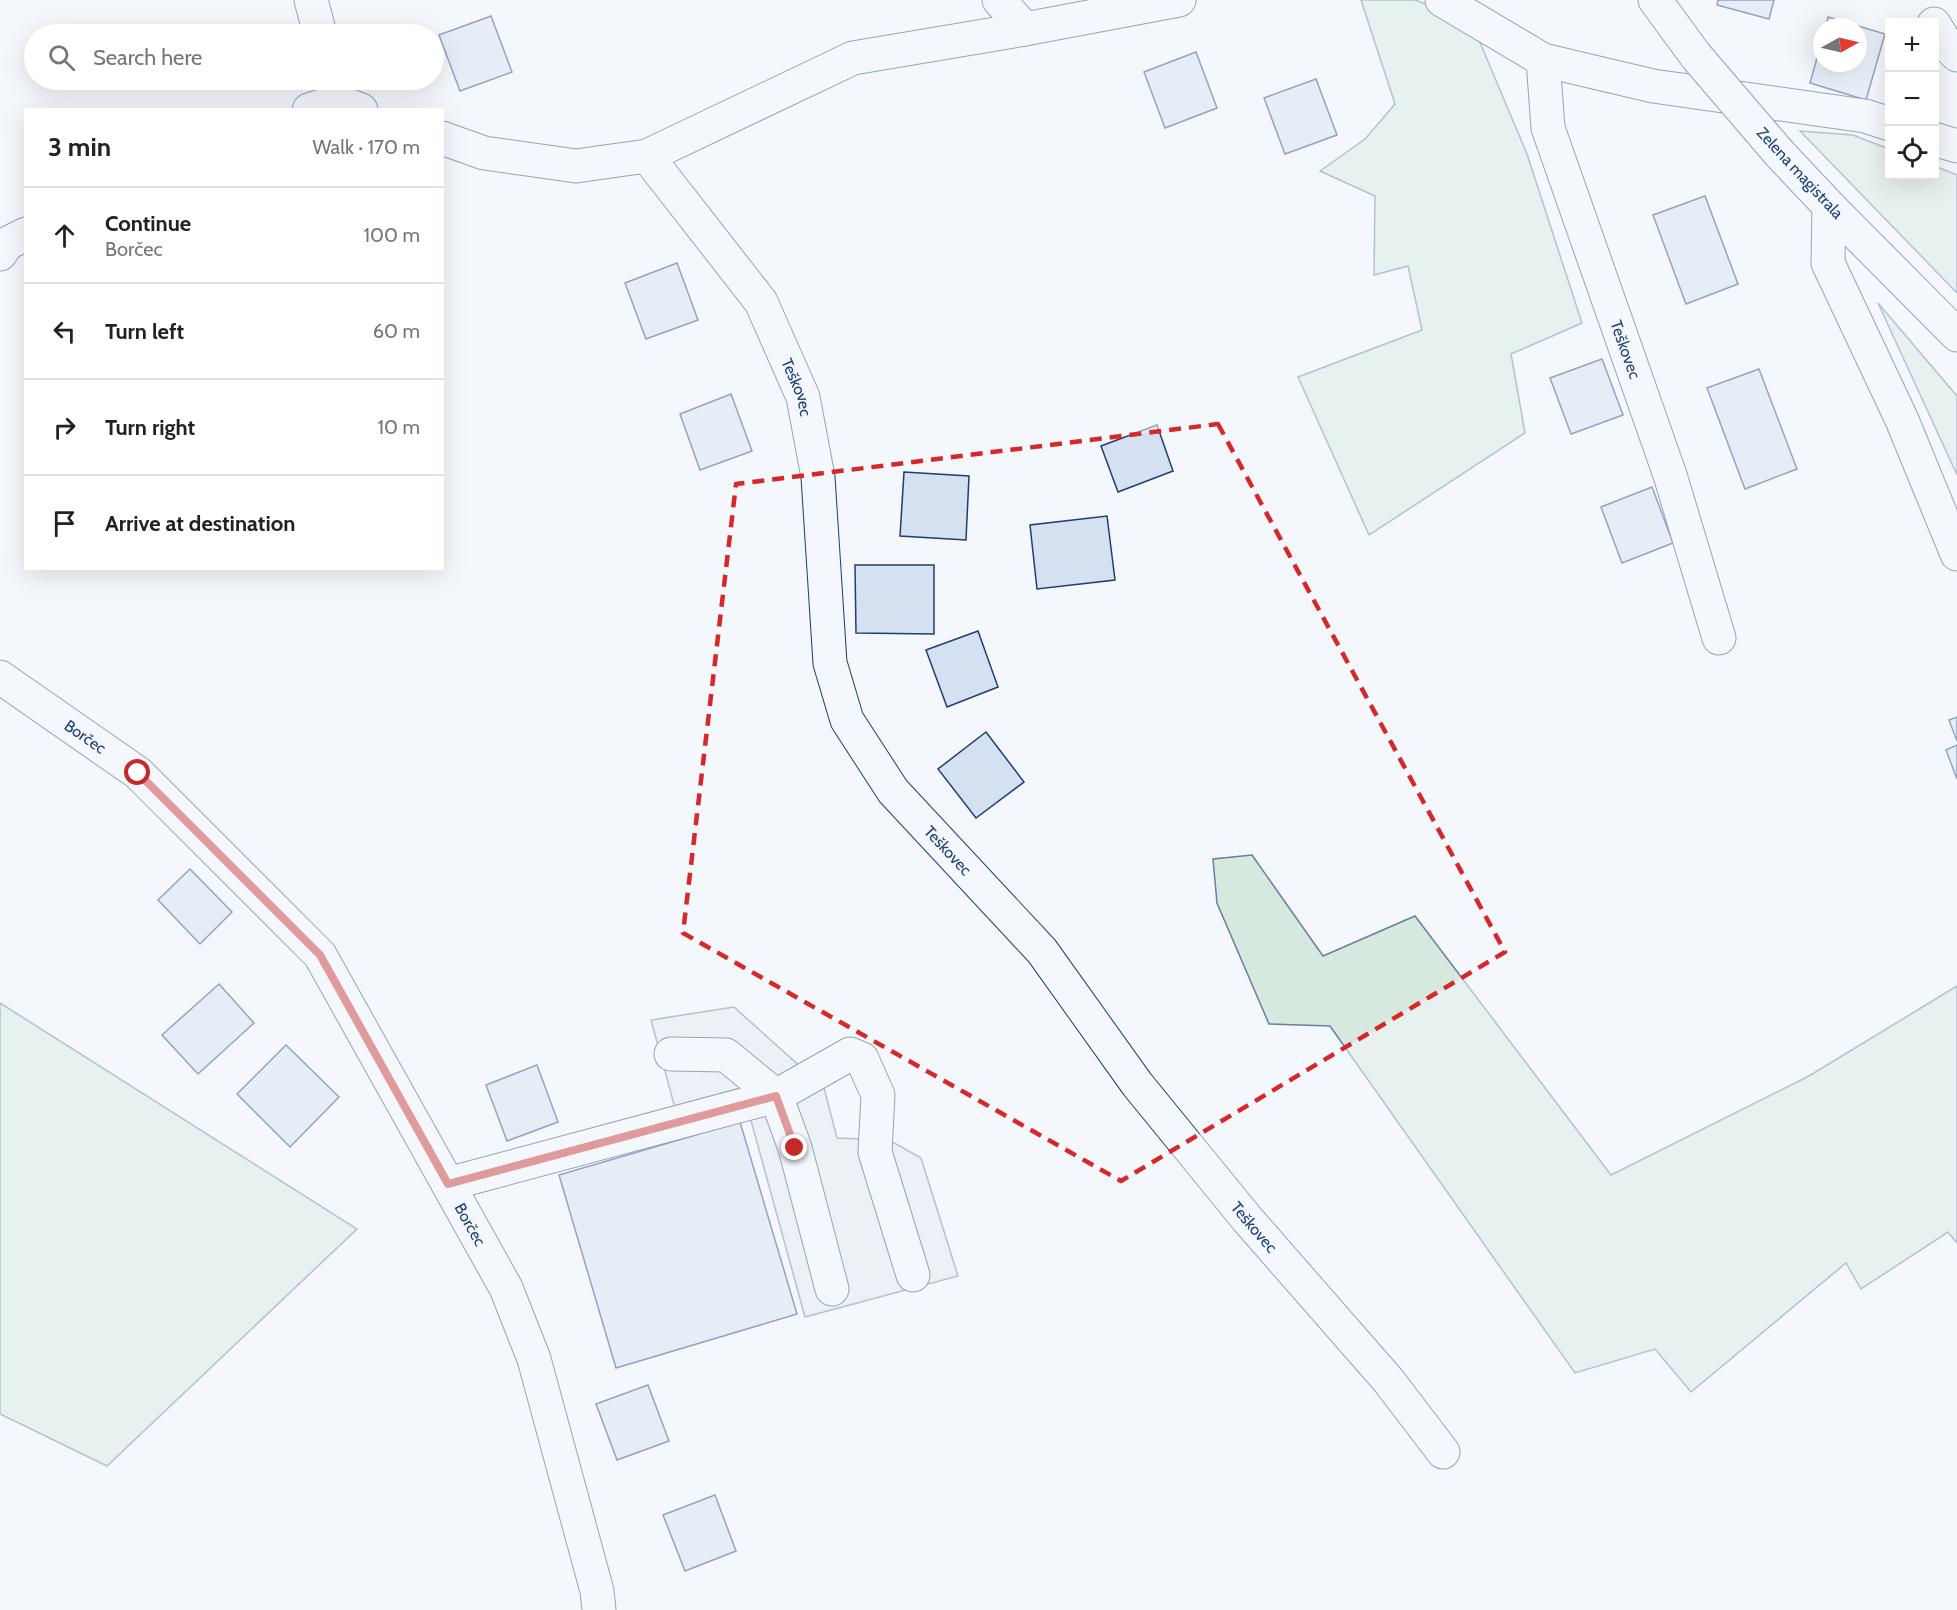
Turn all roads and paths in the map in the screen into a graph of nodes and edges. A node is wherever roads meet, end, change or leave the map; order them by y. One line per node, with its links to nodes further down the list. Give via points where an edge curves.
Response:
1 (311, 0): 8 (street)
2 (999, 0): 9 (street)
3 (1179, 0): 9 (street)
4 (1442, 0): 12 (street)
5 (1654, 0): 18 (street, Zelena magistrala, bridge, via 1696,56)
6 (1921, 0): 7 (street)
7 (1931, 18)
8 (317, 24)
9 (1025, 29): 17 (street, via 853,58)
10 (1939, 32): 11 (street)
11 (1957, 55)
12 (1543, 60): 13 (street, via 1653,86 1865,116); 23 (street, Teškovec, via 1548,128 1670,475)
13 (1885, 122)
14 (444, 139): 17 (street, via 484,153 576,166)
15 (1939, 140): 16 (street)
16 (1957, 146)
17 (647, 156): 30 (street, Teškovec, via 761,302 803,397 818,477 830,663 847,720 893,791 1042,951 1137,1084 1248,1220 1388,1380)
18 (1829, 206): 21 (street, Zelena magistrala); 22 (street, via 1828,263 1902,420)
19 (24, 235): 20 (street, via 8,243)
20 (0, 254)
21 (1957, 335)
22 (1957, 554)
23 (1719, 638)
24 (0, 677): 27 (street, Borčec, via 138,773 320,955)
25 (671, 1054): 26 (street, via 726,1055)
26 (776, 1096): 27 (street); 28 (street, via 849,1054 862,1059 878,1095 874,1152); 29 (street, via 795,1148)
27 (448, 1184): 31 (street, Borčec, via 506,1288 534,1359)
28 (913, 1275)
29 (832, 1289)
30 (1443, 1452)
31 (599, 1610)

